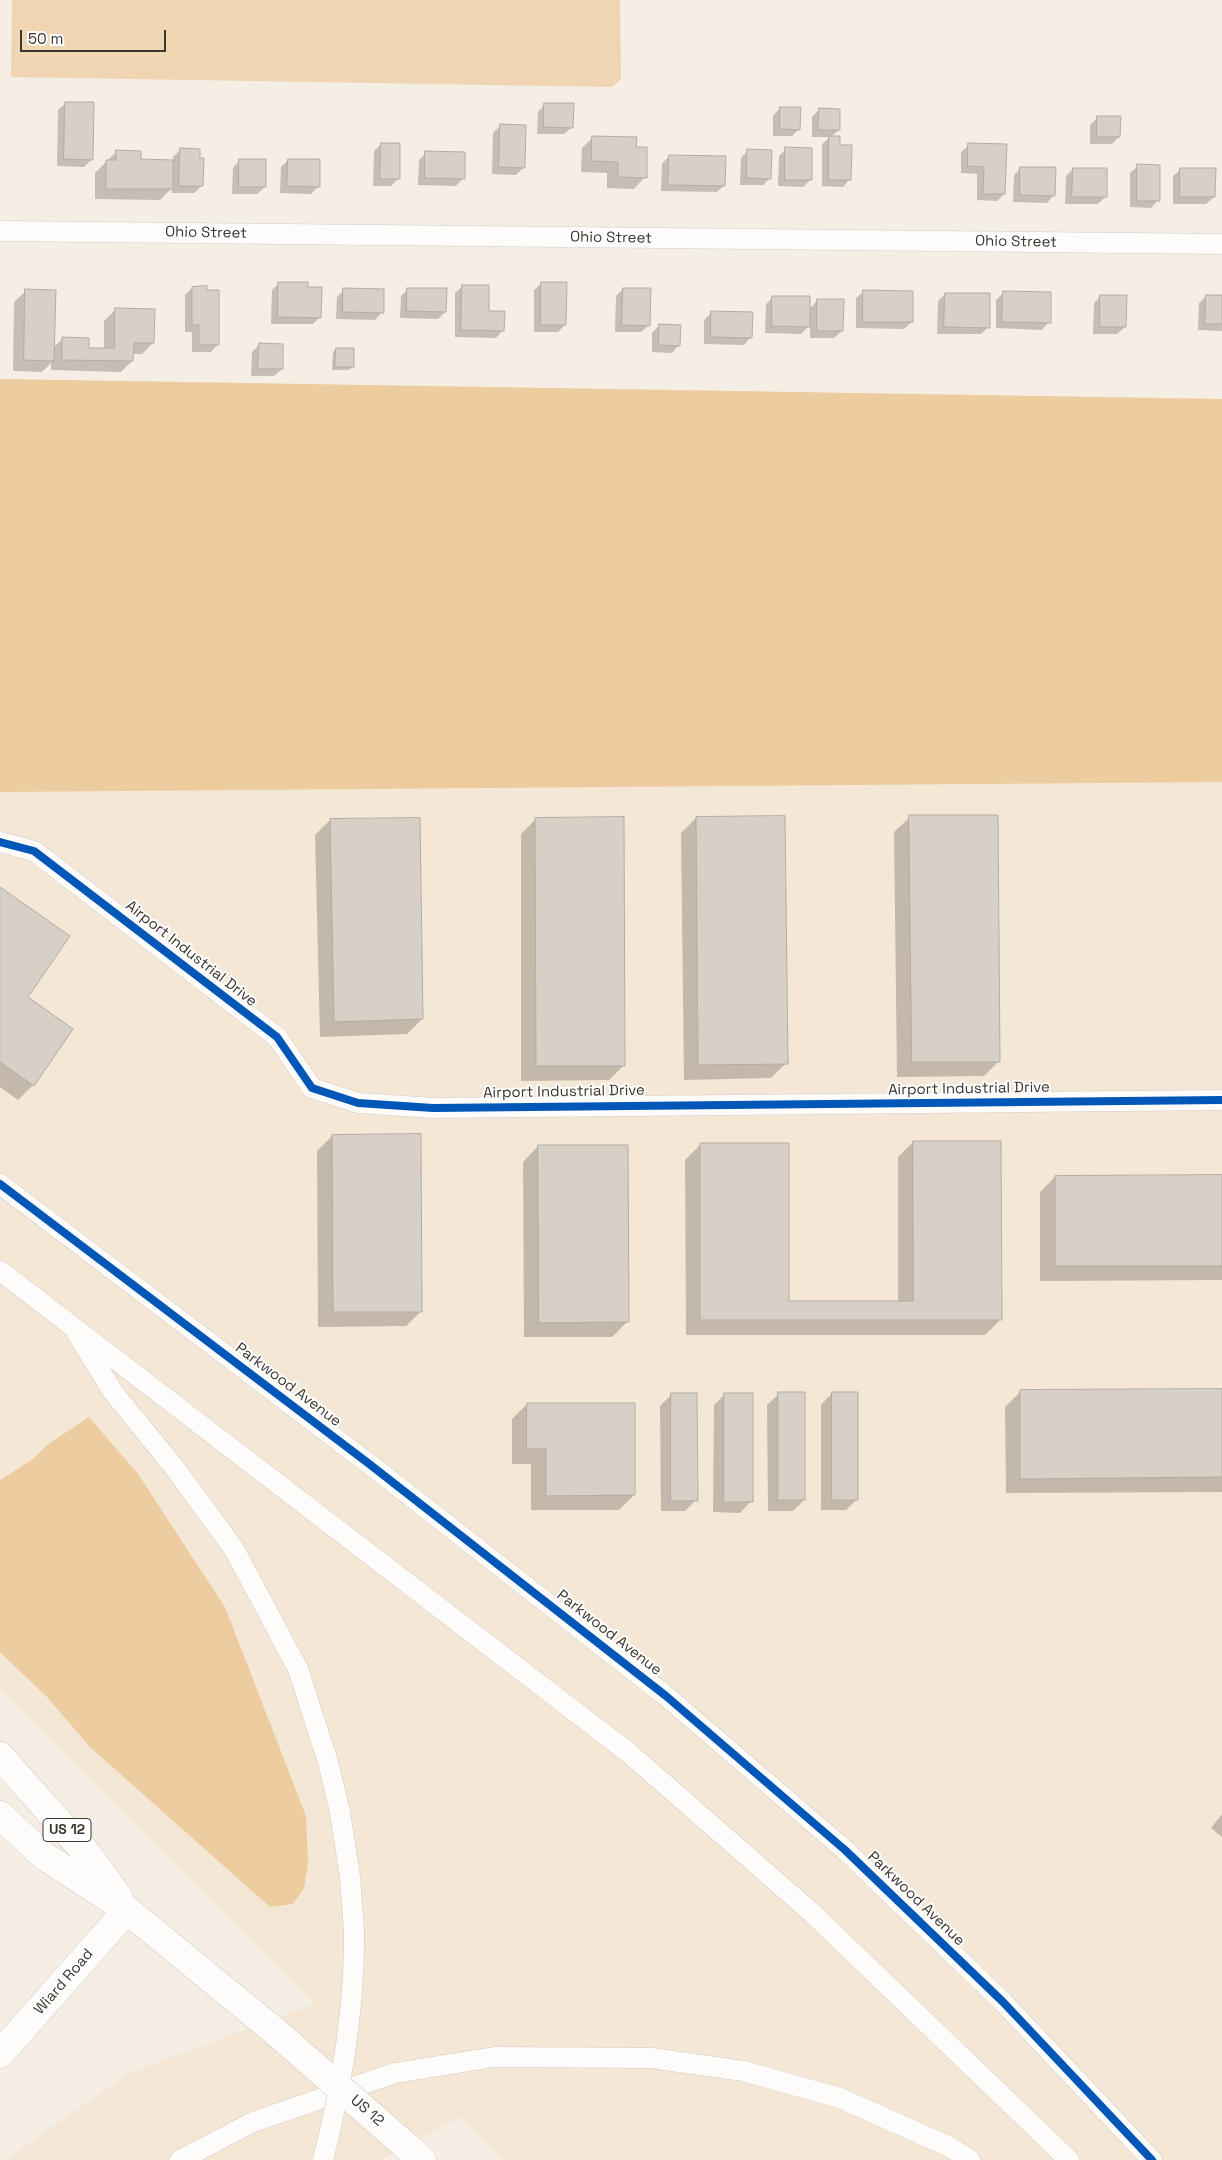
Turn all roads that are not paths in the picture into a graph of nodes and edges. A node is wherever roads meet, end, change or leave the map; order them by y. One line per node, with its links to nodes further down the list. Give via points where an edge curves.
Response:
1 (0, 231): 2 (street, Ohio Street)
2 (1222, 244)
3 (0, 842): 4 (street, Airport Industrial Drive, via 34,851 277,1038 312,1088 358,1103 433,1108)
4 (1222, 1100)
5 (0, 1184): 17 (street, Parkwood Avenue, via 368,1463 666,1696 845,1850 1003,2002)
6 (0, 1271): 7 (street)
7 (71, 1324): 14 (street, bridge, via 113,1392 174,1467 234,1550 298,1669 328,1762 350,1877 354,1973 347,2044); 16 (street, via 629,1753 811,1912)
8 (0, 1756): 10 (main road, US 12 / US 12, via 89,1856)
9 (0, 1815): 10 (main road, US 12 / US 12, via 44,1856)
10 (127, 1910): 11 (main road, Wiard Road); 12 (main road, US 12 / US 12, bridge, via 277,2033)
11 (0, 2054)
12 (414, 2152)
13 (180, 2160): 15 (street, via 253,2122 395,2073 494,2057 651,2058 743,2071 840,2098 950,2147)
14 (323, 2160)
15 (970, 2160)
16 (1069, 2160)
17 (1152, 2160)

